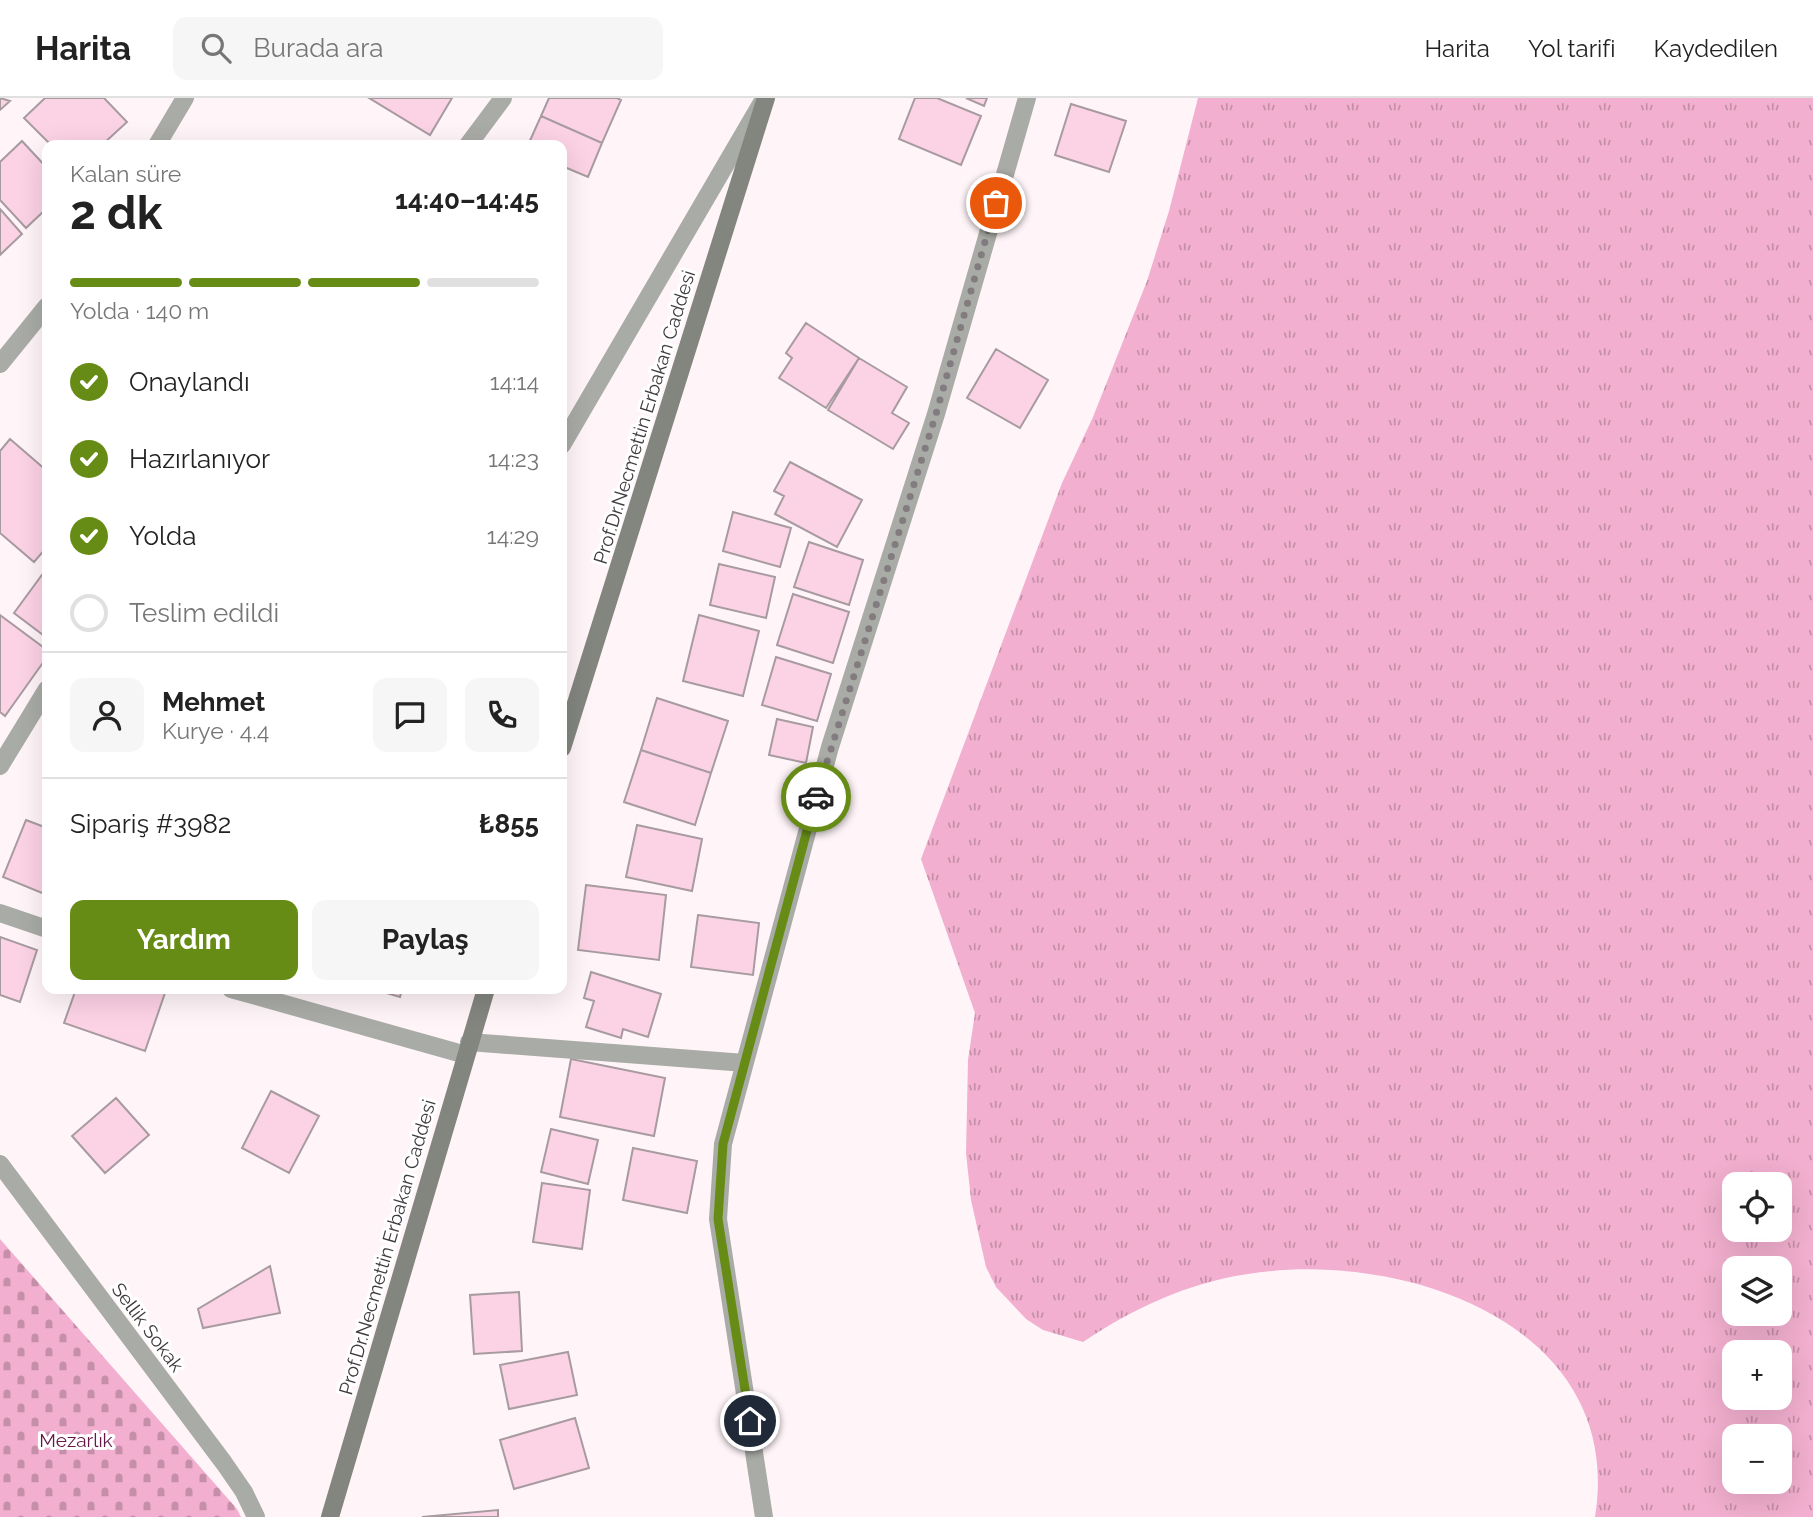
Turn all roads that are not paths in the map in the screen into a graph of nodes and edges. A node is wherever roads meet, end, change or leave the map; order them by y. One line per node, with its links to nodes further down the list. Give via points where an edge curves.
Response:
1 (185, 98): 5 (street)
2 (503, 98): 6 (street)
3 (765, 98): 9 (street); 11 (main road, Prof.Dr.Necmettin Erbakan Caddesi)
4 (1027, 98): 18 (street, via 936,414 830,747)
5 (160, 140)
6 (472, 140)
7 (42, 312): 8 (street)
8 (0, 364)
9 (567, 436)
10 (42, 697): 12 (street)
11 (567, 732)
12 (0, 766)
13 (0, 913): 14 (street)
14 (42, 927)
15 (251, 994): 17 (street)
16 (484, 994): 17 (main road, Prof.Dr.Necmettin Erbakan Caddesi)
17 (468, 1049): 18 (street); 21 (main road, Prof.Dr.Necmettin Erbakan Caddesi)
18 (745, 1063): 22 (street, via 723,1144 718,1219)
19 (0, 1164): 20 (street, Sellik Sokak, via 224,1463)
20 (256, 1517)
21 (330, 1517)
22 (764, 1517)

